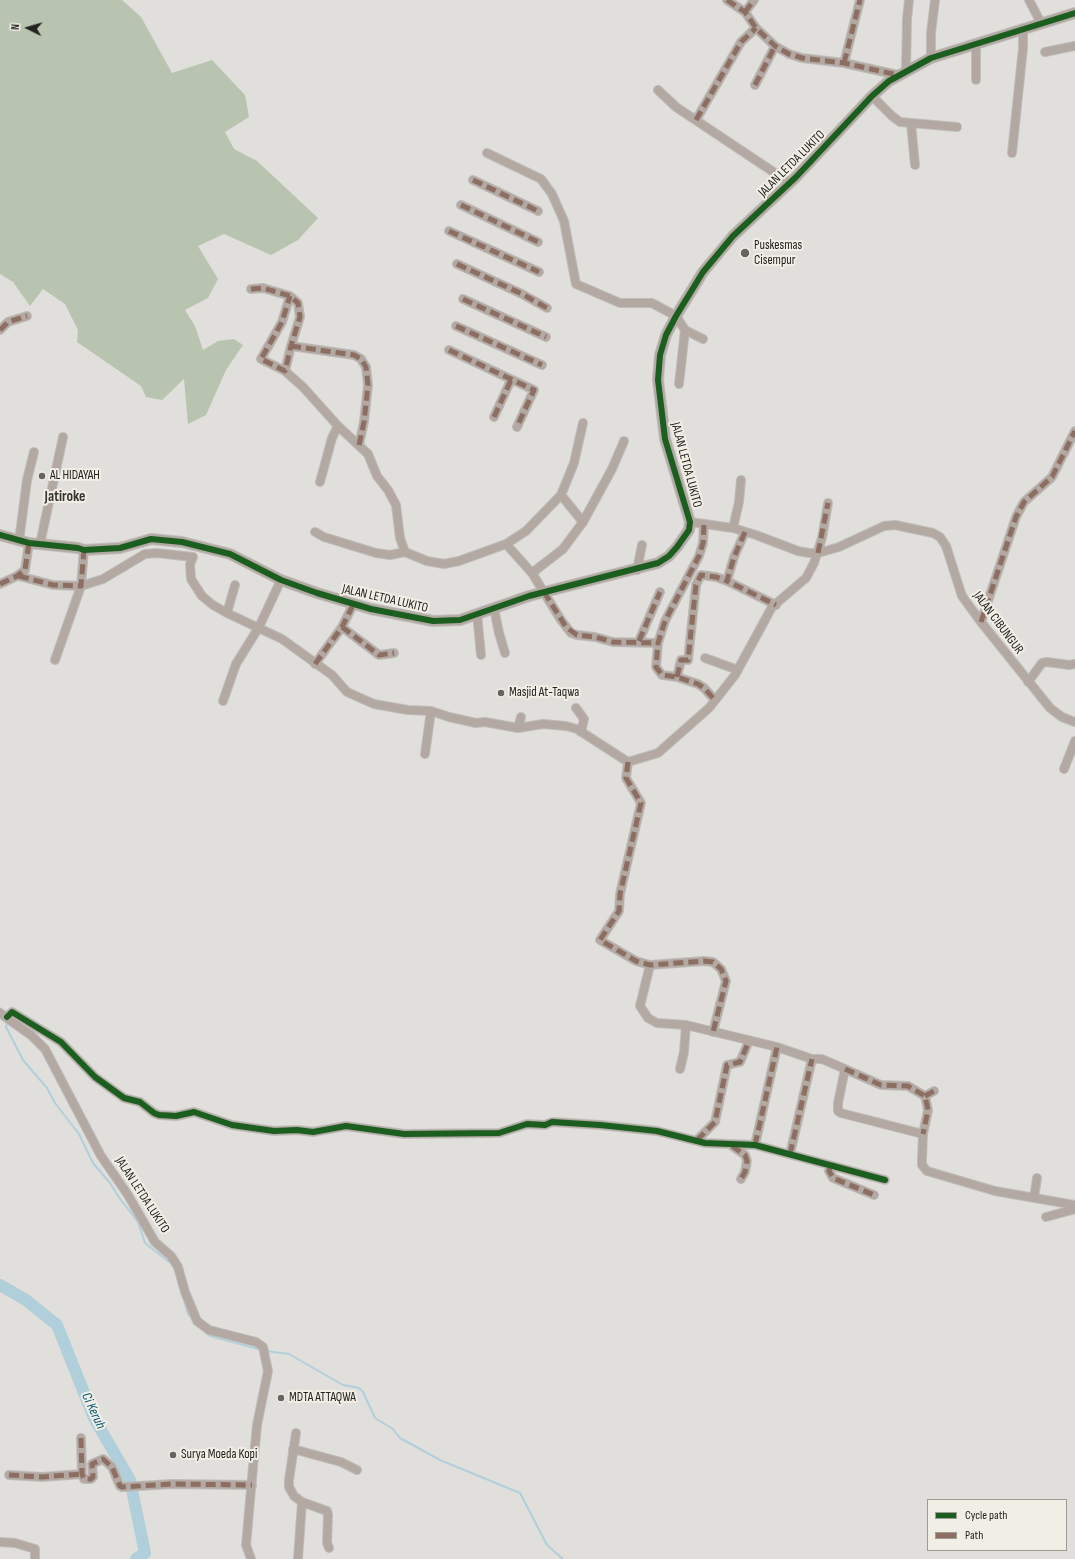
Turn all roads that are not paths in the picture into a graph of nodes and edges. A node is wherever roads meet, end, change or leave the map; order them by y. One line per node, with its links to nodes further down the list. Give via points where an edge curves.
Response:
1 (727, 0): 7 (street)
2 (754, 0): 7 (street)
3 (860, 0): 17 (street)
4 (909, 0): 18 (street)
5 (935, 0): 16 (street)
6 (1029, 0): 9 (street)
7 (745, 12): 10 (street)
8 (1075, 13): 9 (street, JALAN LETDA LUKITO)
9 (1042, 23): 11 (street, JALAN LETDA LUKITO)
10 (756, 28): 13 (street); 23 (street, via 741,42)
11 (1023, 28): 12 (street, JALAN LETDA LUKITO); 27 (street)
12 (976, 44): 16 (street, JALAN LETDA LUKITO); 19 (street)
13 (775, 46): 17 (street, via 802,58); 20 (street)
14 (1075, 46): 15 (street)
15 (1045, 52)
16 (931, 58): 18 (street, JALAN LETDA LUKITO)
17 (844, 63): 18 (street)
18 (902, 73): 22 (street, JALAN LETDA LUKITO)
19 (976, 80)
20 (755, 84)
21 (658, 90): 23 (street, via 676,107)
22 (872, 96): 24 (street, via 898,120); 30 (street, JALAN LETDA LUKITO)
23 (696, 120): 30 (street)
24 (911, 123): 25 (street); 28 (street)
25 (957, 126)
26 (486, 153): 42 (street, via 541,179 552,194 564,221 576,284 620,303 652,304)
27 (1012, 153)
28 (915, 165)
29 (473, 180): 32 (street)
30 (790, 183): 42 (street, JALAN LETDA LUKITO, via 733,236 693,286)
31 (461, 206): 34 (street)
32 (538, 211)
33 (449, 231): 35 (street)
34 (538, 242)
35 (539, 272)
36 (251, 289): 37 (street, via 264,288)
37 (290, 296): 48 (street, via 298,303 300,309); 51 (street, via 282,322 261,359)
38 (463, 299): 46 (street)
39 (534, 302): 39 (street, via 520,298 457,264 522,294); 40 (street)
40 (547, 308)
41 (27, 316): 44 (street, via 8,322)
42 (676, 316): 45 (street); 68 (street, JALAN LETDA LUKITO, via 666,335 660,355 658,380 665,439)
43 (456, 326): 50 (street)
44 (0, 330)
45 (685, 330): 47 (street); 53 (street)
46 (546, 337)
47 (703, 339)
48 (291, 346): 51 (street); 61 (street, via 354,355 366,367 368,385)
49 (449, 350): 52 (street)
50 (542, 365)
51 (285, 371): 56 (street, via 304,387)
52 (511, 380): 54 (street); 57 (street, via 534,390)
53 (678, 384)
54 (494, 417)
55 (583, 423): 65 (street, via 574,464)
56 (338, 426): 61 (street); 64 (street, via 332,438)
57 (517, 427)
58 (1075, 431): 98 (street, via 1052,477 1024,502 1016,517)
59 (63, 438): 75 (street)
60 (624, 441): 67 (street)
61 (359, 445): 80 (street, via 368,454 377,476 396,505 400,538)
62 (34, 452): 74 (street, via 27,480)
63 (741, 480): 70 (street)
64 (320, 482)
65 (561, 495): 67 (street); 76 (street, via 526,531)
66 (828, 503): 81 (street)
67 (583, 522): 84 (street, via 562,550)
68 (690, 522): 69 (street, JALAN CIBUNGUR); 83 (street, JALAN LETDA LUKITO, via 689,530 669,556 658,563)
69 (704, 525): 70 (street, JALAN CIBUNGUR); 102 (street, via 699,556 665,620)
70 (733, 528): 72 (street, JALAN CIBUNGUR)
71 (314, 532): 80 (street, via 376,553 390,555)
72 (745, 532): 81 (street, JALAN CIBUNGUR, via 798,552); 87 (street)
73 (0, 535): 74 (street, JALAN LETDA LUKITO)
74 (24, 542): 75 (street, JALAN LETDA LUKITO); 85 (street, via 27,565)
75 (40, 544): 79 (street, JALAN LETDA LUKITO)
76 (506, 544): 80 (street, via 444,564 427,561); 84 (street)
77 (194, 545): 79 (street, JALAN LETDA LUKITO, via 152,539 120,548); 82 (street); 86 (street, JALAN LETDA LUKITO, via 230,554)
78 (642, 545): 83 (street)
79 (84, 550): 90 (street)
80 (405, 552)
81 (818, 553): 94 (street, via 806,578); 98 (street, JALAN CIBUNGUR, via 839,547 884,526 905,526 934,533 946,546 962,596)
82 (193, 557): 90 (street, via 145,554 103,579); 96 (street, via 190,564 191,579 202,596)
83 (637, 570): 91 (street, JALAN LETDA LUKITO)
84 (532, 573): 91 (street)
85 (19, 576): 88 (street); 90 (street, via 53,585)
86 (281, 580): 93 (street, JALAN LETDA LUKITO); 99 (street)
87 (727, 581): 94 (street); 111 (street, via 701,575 696,585 688,660 680,660)
88 (0, 584)
89 (235, 585): 96 (street)
90 (80, 586): 107 (street)
91 (544, 592): 95 (street, JALAN LETDA LUKITO); 101 (street, via 571,633 613,642)
92 (660, 592): 101 (street)
93 (353, 604): 97 (street, JALAN LETDA LUKITO, via 433,621 460,620); 100 (street)
94 (776, 605): 110 (street, via 772,607)
95 (494, 608): 97 (street, JALAN LETDA LUKITO); 104 (street, via 498,633)
96 (227, 613): 99 (street)
97 (477, 614): 105 (street)
98 (982, 622): 112 (street, JALAN CIBUNGUR)
99 (259, 627): 108 (street, via 282,638); 114 (street, via 236,664)
100 (342, 627): 103 (street, via 379,655); 108 (street)
101 (639, 641): 102 (street)
102 (658, 643): 111 (street, via 656,667 662,675)
103 (394, 653)
104 (505, 653)
105 (481, 655)
106 (705, 658): 110 (street)
107 (55, 660)
108 (315, 664): 116 (street, via 332,675 347,692 374,704 408,710)
109 (1075, 664): 112 (street, via 1042,663)
110 (738, 670): 113 (street)
111 (677, 677): 113 (street, via 698,684)
112 (1028, 682): 118 (street, JALAN CIBUNGUR, via 1050,708)
113 (715, 700): 123 (street, via 658,753)
114 (223, 701)
115 (576, 708): 120 (street, via 584,719)
116 (431, 710): 119 (street, via 460,720); 122 (street)
117 (521, 717): 119 (street)
118 (1075, 722)
119 (518, 728): 120 (street, via 553,724)
120 (581, 732): 123 (street)
121 (1075, 741): 124 (street)
122 (425, 754)
123 (628, 762): 125 (street, via 626,778 641,803 620,894 619,911 600,940 636,961)
124 (1064, 769)
125 (650, 966): 127 (street, via 641,998 642,1011 657,1023); 128 (street, via 704,961 713,962 721,969 726,981)
126 (8, 1016): 137 (street, via 61,1042 95,1077 124,1098 140,1102 159,1115 176,1116 194,1112 232,1125 274,1131 313,1132 356,1126 404,1134 499,1132 527,1124 545,1125 552,1122 657,1131); 156 (street, JALAN LETDA LUKITO, via 45,1049 101,1156 128,1195 155,1242 171,1256 178,1267 197,1321 209,1330 256,1342 264,1351 268,1371 257,1425)
127 (686, 1025): 128 (street); 132 (street)
128 (713, 1032): 129 (street)
129 (749, 1041): 130 (street); 137 (street, via 740,1062 727,1065 714,1122)
130 (777, 1047): 131 (street); 139 (street)
131 (812, 1059): 133 (street); 140 (street)
132 (680, 1069)
133 (845, 1069): 135 (street, via 881,1085 908,1086); 136 (street, via 837,1108 841,1114)
134 (934, 1091): 135 (street)
135 (925, 1096): 136 (street, via 928,1110)
136 (923, 1134): 146 (street, via 922,1165 927,1171 995,1191)
137 (697, 1140): 138 (street)
138 (732, 1146): 139 (street); 143 (street, via 745,1155 747,1161)
139 (755, 1146): 140 (street)
140 (790, 1154): 141 (street)
141 (830, 1167): 144 (street); 145 (street, via 829,1172 833,1178)
142 (1038, 1178): 146 (street)
143 (741, 1179)
144 (885, 1180)
145 (874, 1195)
146 (1034, 1198): 147 (street)
147 (1075, 1205)
148 (1075, 1209): 149 (street)
149 (1046, 1217)
150 (296, 1433): 152 (street)
151 (81, 1438): 154 (street)
152 (294, 1450): 153 (street, via 341,1462); 157 (street, via 289,1487 294,1496)
153 (357, 1470)
154 (82, 1474): 155 (street, via 42,1477); 156 (street, via 84,1479 91,1479 92,1464 103,1459 112,1467 120,1486 128,1488 153,1484)
155 (9, 1475)
156 (252, 1485): 161 (street, JALAN LETDA LUKITO, via 246,1545)
157 (302, 1502): 159 (street, via 326,1511); 162 (street)
158 (0, 1542): 160 (street, via 35,1549)
159 (329, 1548)
160 (35, 1559)
161 (251, 1559)
162 (298, 1559)

